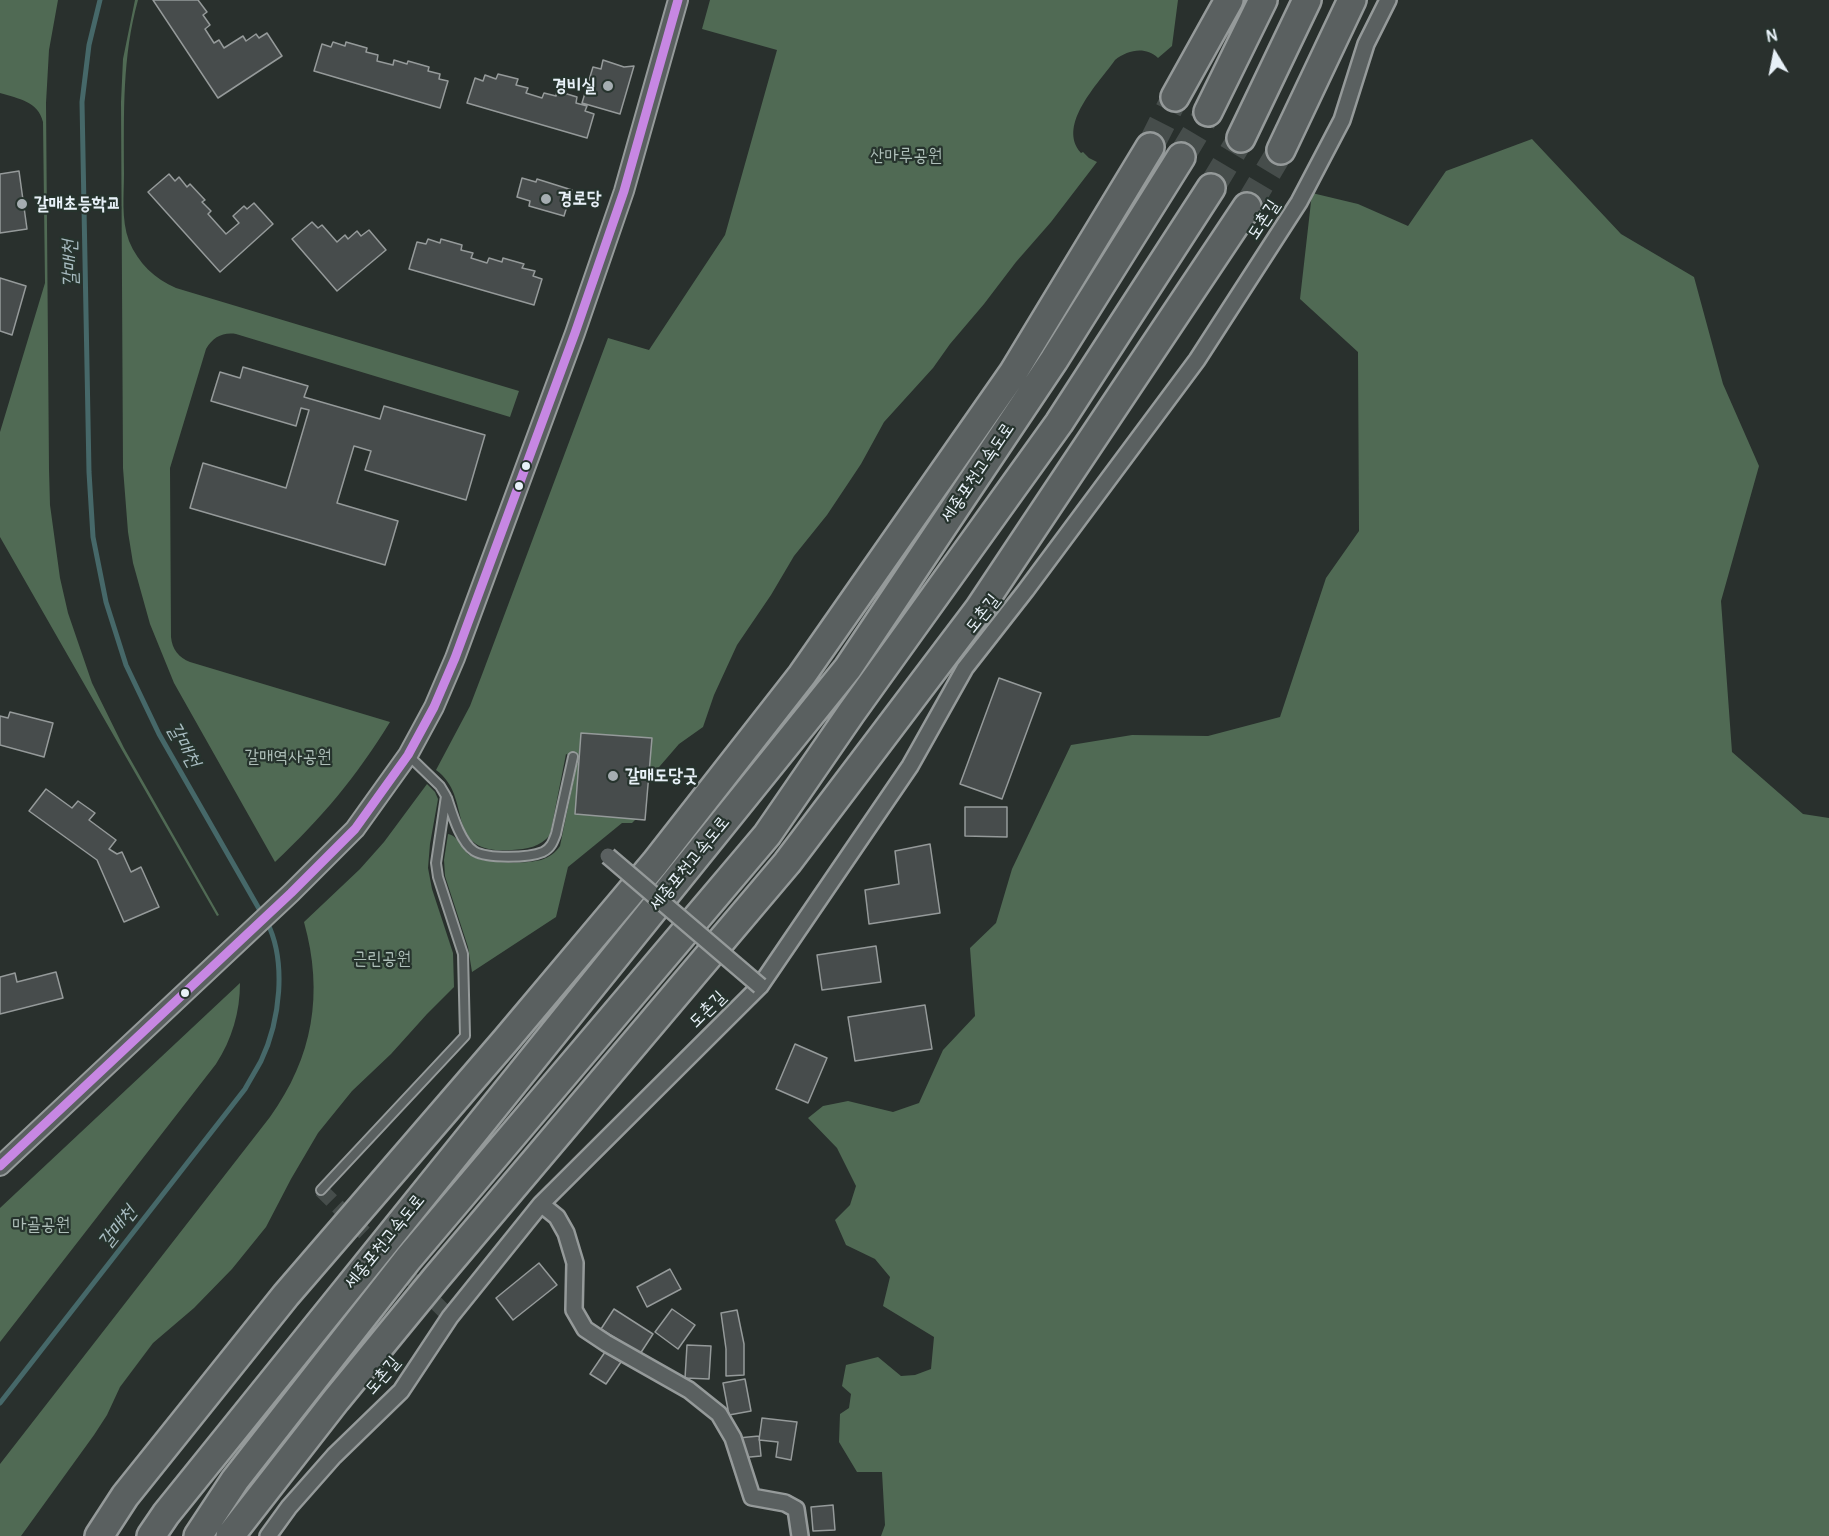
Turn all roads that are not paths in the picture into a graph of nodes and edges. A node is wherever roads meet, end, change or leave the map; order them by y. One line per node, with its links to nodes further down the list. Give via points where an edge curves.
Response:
1 (678, 0): 15 (street, via 624,191 575,333 455,658 435,707)
2 (1228, 0): 7 (highway)
3 (1263, 0): 8 (highway)
4 (1307, 0): 9 (highway)
5 (1352, 0): 11 (highway)
6 (1388, 0): 19 (street, 도촌길, via 1366,44 1342,120 1299,202 1197,360 965,668 910,766)
7 (1175, 97)
8 (1208, 112)
9 (1241, 138)
10 (1150, 147): 23 (highway, via 1013,373 802,675 648,872 286,1295 125,1496)
11 (1281, 150)
12 (1181, 157): 24 (highway, 세종포천고속도로, via 1054,360 848,668)
13 (1211, 188): 25 (highway, 세종포천고속도로, via 1059,423 767,835 408,1259 235,1480)
14 (1247, 207): 26 (highway, via 979,609 787,863 436,1278)
15 (408, 755): 17 (lane); 20 (street, via 355,829)
16 (573, 757): 17 (lane, via 556,834 552,845 543,852 508,856 474,851 464,840)
17 (446, 796): 21 (lane, via 436,863 462,954 465,1036)
18 (608, 856): 19 (street, bridge)
19 (760, 986): 22 (street, 도촌길)
20 (0, 1166)
21 (321, 1190)
22 (541, 1204): 27 (street, 도촌길, via 450,1317 401,1391 334,1456); 28 (street, via 557,1217 566,1233 575,1263 574,1310 585,1329 689,1390 719,1414 733,1438 752,1497 796,1509)
23 (99, 1536)
24 (151, 1536)
25 (198, 1536)
26 (230, 1536)
27 (268, 1536)
28 (800, 1536)

